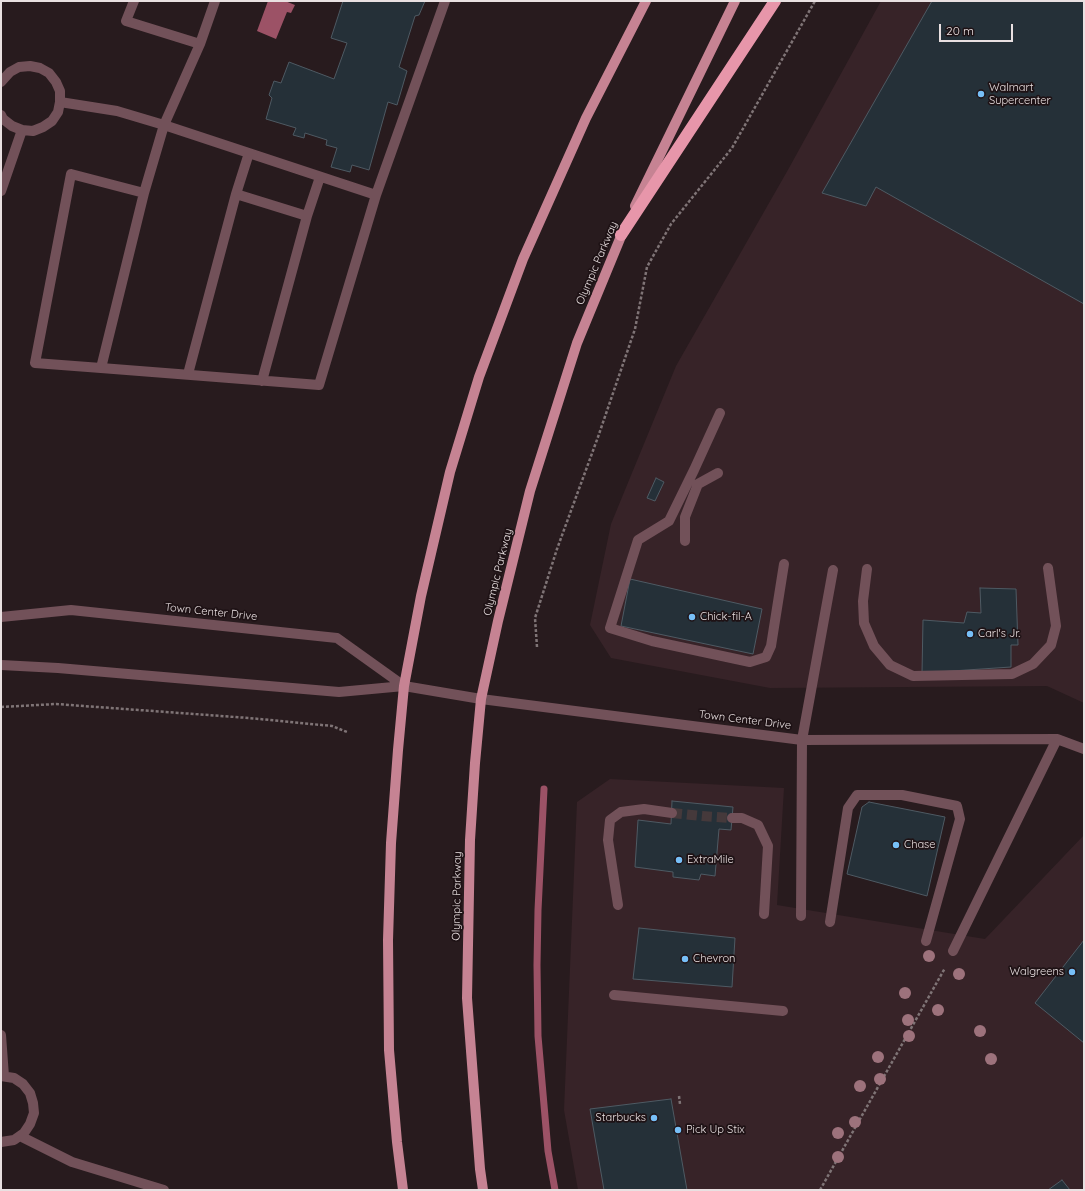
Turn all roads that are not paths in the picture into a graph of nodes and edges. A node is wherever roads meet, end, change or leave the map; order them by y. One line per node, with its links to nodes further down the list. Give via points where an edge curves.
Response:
1 (134, 1): 7 (street, via 126,21)
2 (215, 1): 7 (street)
3 (445, 1): 18 (street)
4 (646, 1): 33 (main road, via 586,118 523,259 479,377 450,472)
5 (735, 1): 20 (main road, Olympic Parkway)
6 (775, 1): 20 (highway)
7 (200, 44): 11 (street)
8 (1, 82): 9 (street, via 19,67 40,68 56,82 60,91)
9 (60, 102): 11 (street, via 117,111); 12 (street, via 58,112 43,128 33,131)
10 (1, 115): 12 (street, via 12,126)
11 (164, 125): 13 (street); 16 (street)
12 (22, 130): 15 (street)
13 (249, 153): 14 (street); 17 (street)
14 (320, 177): 18 (street); 19 (street)
15 (1, 191)
16 (144, 193): 21 (street); 21 (street, via 71,174 35,363)
17 (236, 194): 19 (street); 22 (street)
18 (376, 195): 23 (street, via 319,385)
19 (307, 216): 23 (street)
20 (621, 235): 34 (main road, Olympic Parkway, via 577,343 530,491)
21 (101, 368): 22 (street)
22 (188, 374): 23 (street)
23 (262, 381)
24 (720, 413): 27 (street, via 669,521 638,540 610,628 652,641 750,662 766,657 772,646)
25 (718, 473): 26 (street, via 698,484 685,516)
26 (685, 541)
27 (784, 564)
28 (1048, 568): 29 (street, via 1056,626 1051,645 1033,664 1012,674 913,676 890,666 874,646 864,623)
29 (867, 569)
30 (834, 570): 36 (street)
31 (1, 617): 33 (street, Town Center Drive, via 71,610 337,638)
32 (1, 665): 33 (street, Town Center Drive, via 339,692)
33 (404, 686): 34 (street, Town Center Drive); 53 (main road, via 391,843 388,940 389,1050)
34 (481, 699): 36 (street, Town Center Drive); 54 (main road, Olympic Parkway, via 470,840 467,998)
35 (1057, 739): 36 (street, Town Center Drive); 37 (street, Town Center Drive); 45 (street)
36 (802, 740): 42 (street)
37 (1084, 749)
38 (672, 813): 40 (street, via 644,809 621,812 610,820 608,840)
39 (732, 818): 41 (street, via 742,818 758,825 768,846)
40 (618, 905)
41 (764, 914)
42 (801, 916)
43 (830, 922): 44 (street, via 848,808 857,795 902,795 957,806 960,819)
44 (926, 941)
45 (953, 951)
46 (614, 995): 47 (street)
47 (784, 1011)
48 (1, 1036): 49 (street)
49 (2, 1076): 50 (street, via 14,1078 23,1084 30,1093 33,1103 34,1113 30,1124)
50 (20, 1136): 51 (street, via 14,1140); 52 (street, via 72,1162)
51 (1, 1142)
52 (164, 1190)
53 (403, 1190)
54 (483, 1190)

